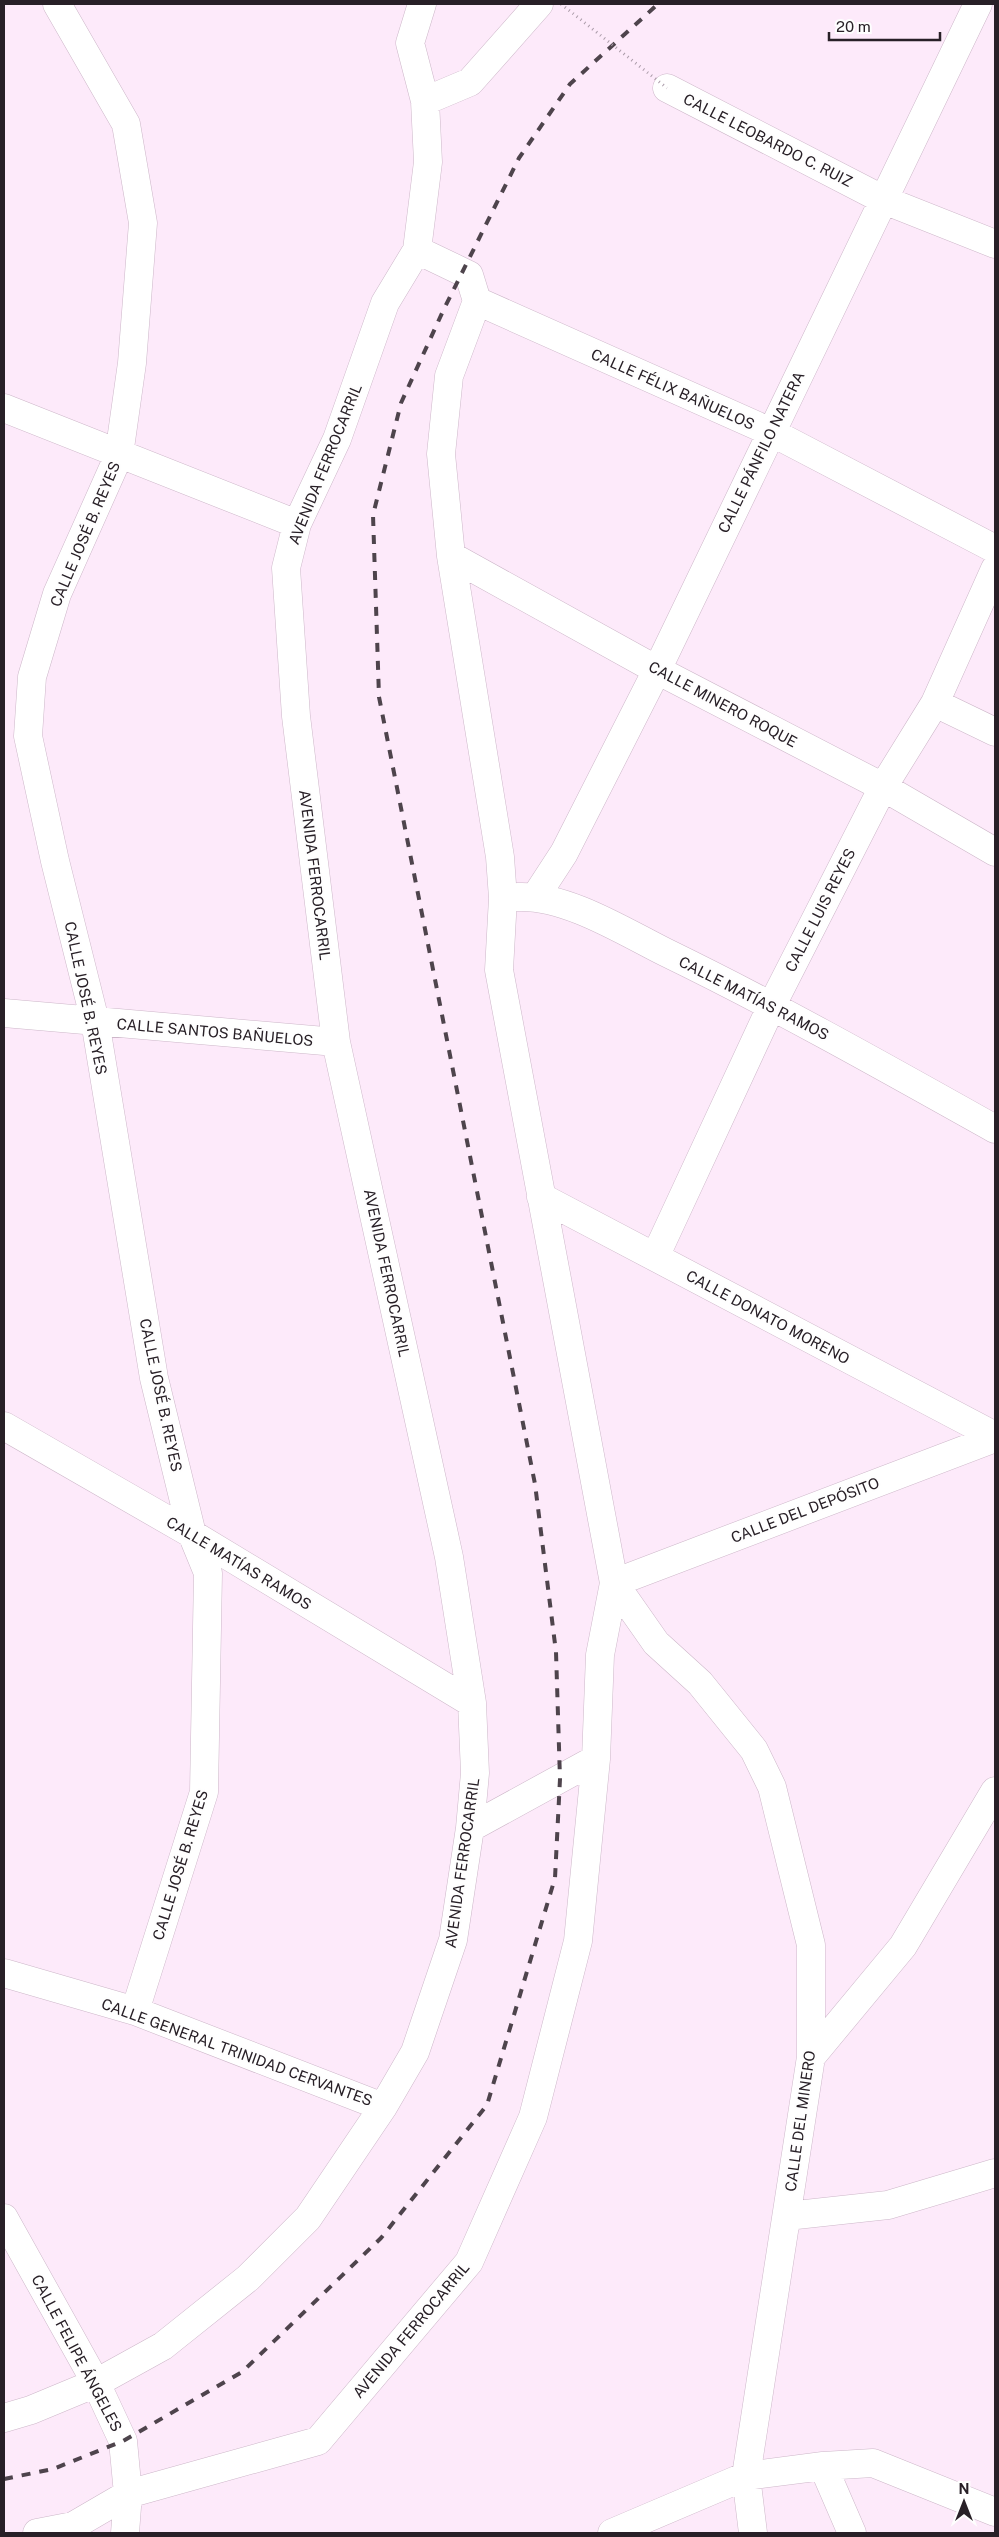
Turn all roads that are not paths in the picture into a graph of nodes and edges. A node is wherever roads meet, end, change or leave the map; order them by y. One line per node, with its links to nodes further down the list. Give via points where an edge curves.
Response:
1 (57, 4): 13 (street, CALLE JOSÉ B. REYES, via 126,124 143,223 132,363)
2 (422, 4): 6 (street, AVENIDA FERROCARRIL, via 410,43)
3 (539, 4): 6 (street, via 470,82)
4 (978, 4): 7 (street, CALLE PÁNFILO NATERA)
5 (667, 88): 7 (street, CALLE LEOBARDO C. RUIZ)
6 (425, 101): 9 (street, AVENIDA FERROCARRIL, via 428,162)
7 (884, 200): 8 (street, CALLE LEOBARDO C. RUIZ); 12 (street, CALLE PÁNFILO NATERA)
8 (995, 244)
9 (417, 250): 10 (street, via 469,274); 14 (street, AVENIDA FERROCARRIL, via 385,304 337,439)
10 (477, 301): 12 (street, CALLE FÉLIX BAÑUELOS); 16 (street, AVENIDA FERROCARRIL, via 449,376 441,454)
11 (4, 408): 13 (street)
12 (771, 432): 15 (street, CALLE FÉLIX BAÑUELOS); 18 (street, CALLE PÁNFILO NATERA)
13 (119, 455): 14 (street); 27 (street, CALLE JOSÉ B. REYES, via 57,594 32,677 28,736 54,861)
14 (297, 524): 28 (street, AVENIDA FERROCARRIL, via 286,568 295,706)
15 (995, 549)
16 (451, 556): 18 (street, CALLE MINERO ROQUE); 24 (street, AVENIDA FERROCARRIL, via 500,857)
17 (995, 569): 19 (street, CALLE LUIS REYES)
18 (658, 670): 21 (street, CALLE MINERO ROQUE); 23 (street, CALLE PÁNFILO NATERA, via 564,852)
19 (935, 703): 20 (street); 21 (street, CALLE LUIS REYES)
20 (995, 732)
21 (883, 787): 22 (street, CALLE MINERO ROQUE); 25 (street, CALLE LUIS REYES)
22 (995, 852)
23 (536, 896): 24 (street, CALLE MATÍAS RAMOS); 25 (street, CALLE MATÍAS RAMOS, via 589,914)
24 (503, 898): 30 (street, AVENIDA FERROCARRIL, via 499,970)
25 (772, 1005): 29 (street, CALLE MATÍAS RAMOS); 31 (street, CALLE LUIS REYES)
26 (4, 1013): 27 (street, CALLE SANTOS BAÑUELOS)
27 (94, 1021): 28 (street, CALLE SANTOS BAÑUELOS); 34 (street, CALLE JOSÉ B. REYES, via 154,1378)
28 (336, 1042): 36 (street, AVENIDA FERROCARRIL, via 449,1557)
29 (995, 1129)
30 (541, 1197): 31 (street, CALLE DONATO MORENO); 35 (street, AVENIDA FERROCARRIL)
31 (655, 1257): 33 (street, CALLE DONATO MORENO)
32 (4, 1426): 34 (street, CALLE MATÍAS RAMOS)
33 (995, 1437): 35 (street, CALLE DEL DEPÓSITO)
34 (192, 1534): 36 (street, CALLE MATÍAS RAMOS); 41 (street, CALLE JOSÉ B. REYES, via 208,1574 204,1792)
35 (614, 1583): 37 (street, AVENIDA FERROCARRIL, via 600,1656); 42 (street, CALLE DEL MINERO, via 656,1643 700,1683 754,1750 772,1787 811,1945)
36 (472, 1703): 39 (street, AVENIDA FERROCARRIL, via 475,1773)
37 (596, 1759): 39 (street); 51 (street, AVENIDA FERROCARRIL, via 578,1941 534,2117 469,2262 318,2440)
38 (995, 1791): 42 (street, via 903,1946)
39 (470, 1828): 43 (street, AVENIDA FERROCARRIL, via 453,1940 415,2052)
40 (4, 1973): 41 (street, CALLE GENERAL TRINIDAD CERVANTES)
41 (134, 2011): 43 (street, CALLE GENERAL TRINIDAD CERVANTES)
42 (811, 2057): 45 (street, CALLE DEL MINERO)
43 (383, 2107): 47 (street, AVENIDA FERROCARRIL, via 308,2218 248,2278 162,2346)
44 (995, 2173): 45 (street, via 888,2204)
45 (787, 2216): 50 (street, CALLE DEL MINERO)
46 (4, 2218): 47 (street, CALLE FELIPE ÁNGELES)
47 (96, 2383): 48 (street, AVENIDA FERROCARRIL); 51 (street, CALLE FELIPE ÁNGELES, via 123,2441)
48 (4, 2418)
49 (823, 2466): 50 (street); 52 (street, via 873,2463); 57 (street)
50 (746, 2476): 55 (street); 56 (street, CALLE DEL MINERO)
51 (128, 2494): 53 (street, AVENIDA FERROCARRIL, via 73,2526); 54 (street, CALLE FELIPE ÁNGELES)
52 (995, 2512)
53 (37, 2533)
54 (125, 2533)
55 (612, 2533)
56 (753, 2533)
57 (852, 2533)

